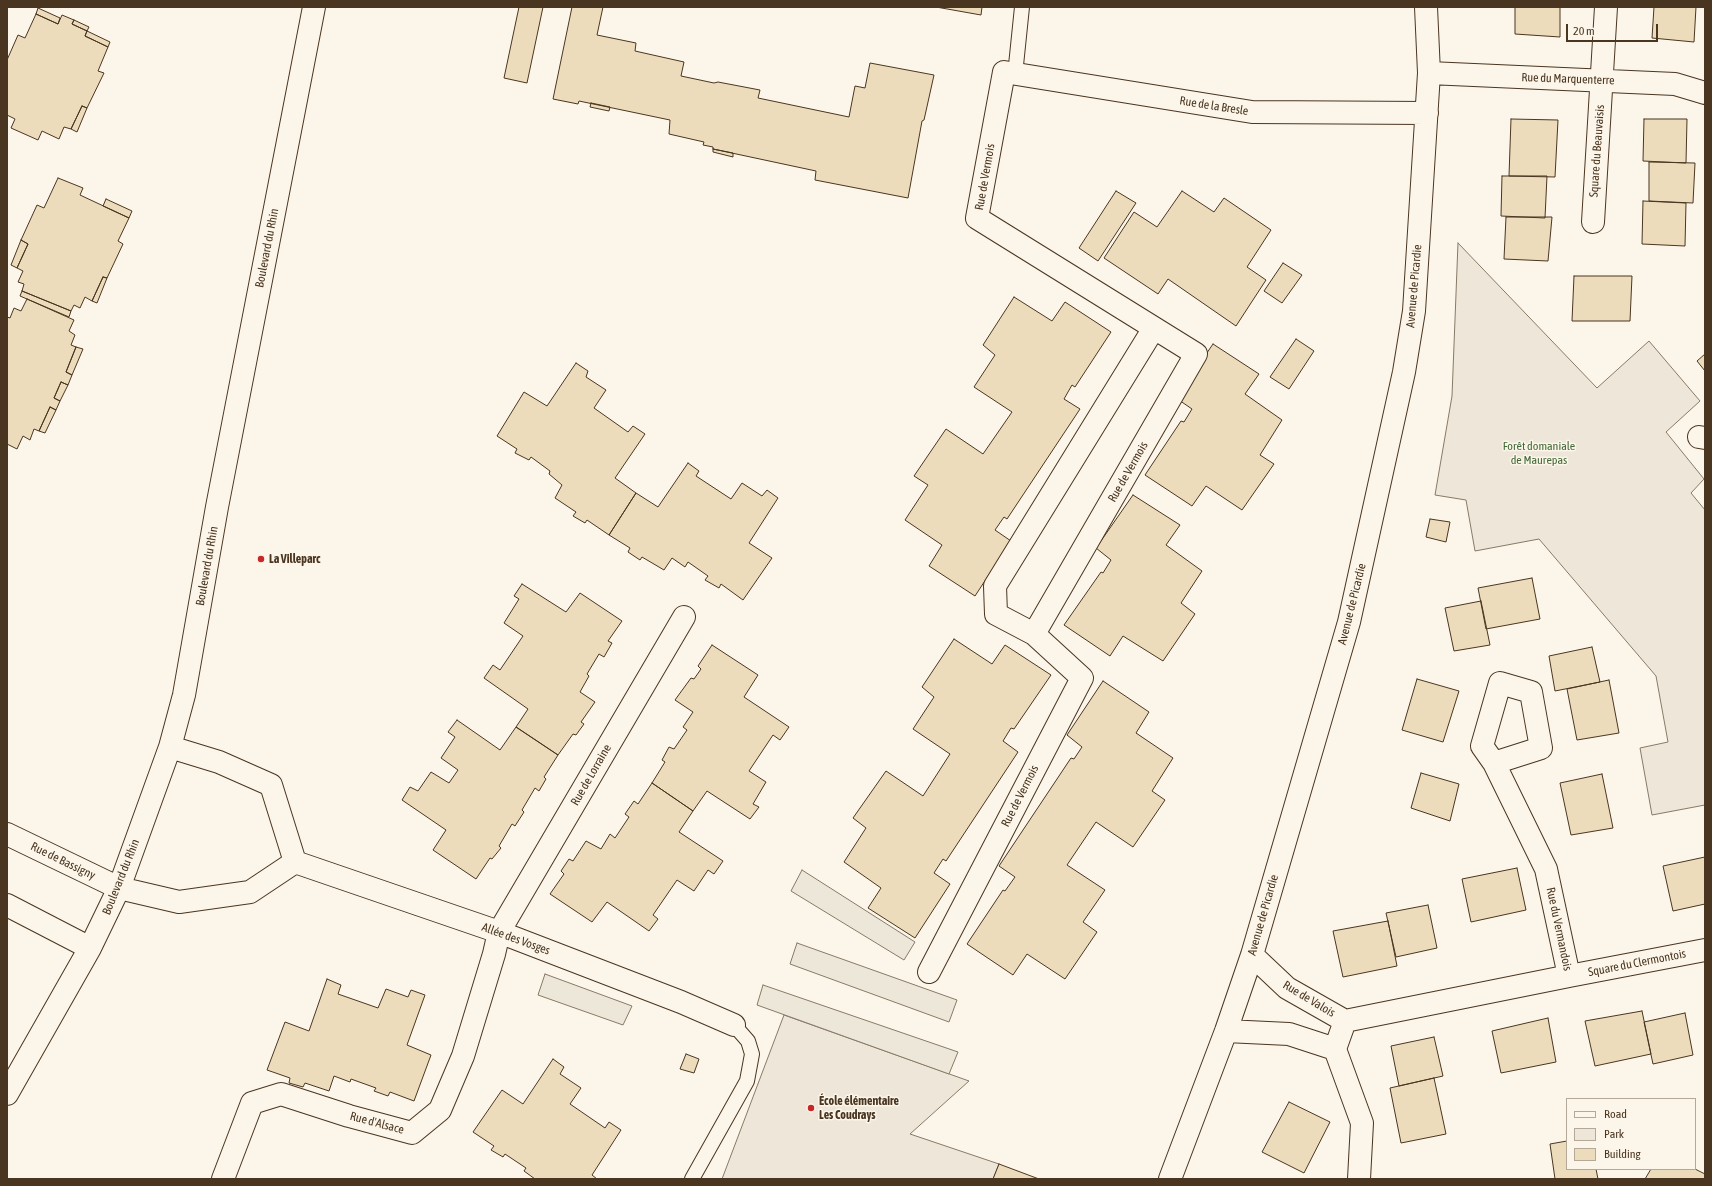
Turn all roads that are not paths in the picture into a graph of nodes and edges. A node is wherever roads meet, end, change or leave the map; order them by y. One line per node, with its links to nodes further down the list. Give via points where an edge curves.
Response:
1 (314, 7): 14 (street, Boulevard du Rhin, via 217,507 184,695)
2 (1022, 7): 5 (lane)
3 (1426, 7): 6 (street, Avenue de Picardie)
4 (1606, 7): 7 (street, Square du Beauvaisis)
5 (1009, 73): 9 (street, Rue de la Bresle, via 1252,112); 11 (street, Rue de Vermois, via 977,218)
6 (1429, 73): 7 (street, Rue du Marquenterre); 9 (street, Avenue de Picardie)
7 (1602, 80): 8 (street, Rue du Marquenterre, via 1675,84); 10 (street, Square du Beauvaisis)
8 (1705, 93)
9 (1427, 113): 23 (street, Avenue de Picardie, via 1414,311 1404,372 1349,622)
10 (1593, 222)
11 (1154, 328): 13 (street, Rue de Vermois, via 1196,354); 13 (street, Rue de Vermois, via 995,586 996,614)
12 (684, 617): 20 (street, Rue de Lorraine)
13 (1034, 634): 24 (street, Rue de Vermois, via 1082,678)
14 (170, 747): 17 (street, via 219,762 271,785); 18 (street, Boulevard du Rhin)
15 (1494, 763): 25 (street, Rue du Vermandois, via 1546,869)
16 (7, 834): 18 (street, Rue de Bassigny)
17 (295, 862): 18 (street, Rue de Bassigny, via 250,892 179,902); 20 (street, Allée des Vosges)
18 (119, 888): 21 (street, Boulevard du Rhin)
19 (7, 905): 21 (street)
20 (499, 932): 27 (street, Allée des Vosges); 31 (street, Rue d'Alsace, via 464,1056 440,1110 412,1133 281,1094 252,1103)
21 (90, 948): 30 (street, Boulevard du Rhin)
22 (1705, 950): 25 (street, Square du Clermontois)
23 (1252, 955): 26 (street, Rue de Valois, via 1287,988); 28 (street, Avenue de Picardie)
24 (929, 972)
25 (1569, 976): 26 (street, Rue du Vermandois)
26 (1345, 1021): 29 (street, Rue de Valois)
27 (734, 1025): 32 (lane, via 748,1041 752,1054 747,1081)
28 (1226, 1031): 29 (street, via 1289,1034); 33 (street, Avenue de Picardie)
29 (1335, 1049): 34 (street, via 1362,1123)
30 (7, 1094)
31 (224, 1179)
32 (692, 1179)
33 (1170, 1179)
34 (1359, 1179)

